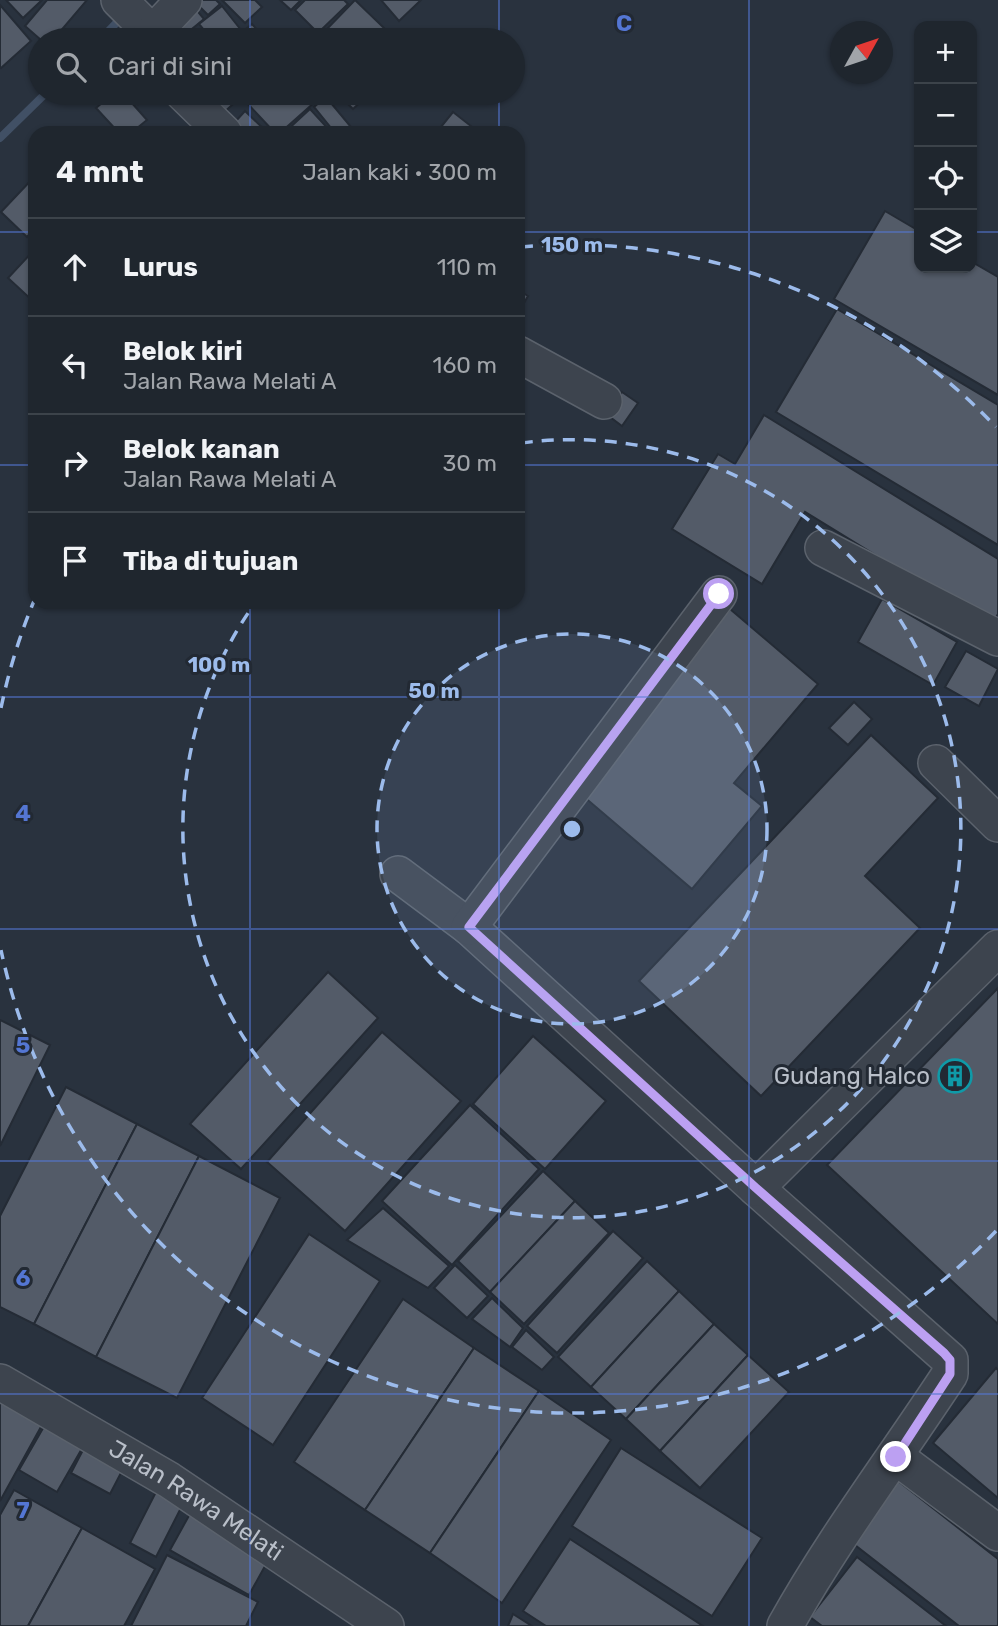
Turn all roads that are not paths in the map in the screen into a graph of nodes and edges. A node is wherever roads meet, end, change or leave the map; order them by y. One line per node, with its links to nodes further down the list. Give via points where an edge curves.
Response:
1 (184, 0): 2 (street)
2 (141, 25)
3 (195, 105): 4 (street)
4 (217, 126)
5 (525, 358): 6 (street)
6 (604, 401)
7 (823, 548): 9 (street)
8 (719, 594): 13 (street)
9 (998, 638)
10 (936, 763): 11 (street)
11 (998, 824)
12 (398, 874): 13 (street)
13 (469, 927): 15 (street)
14 (998, 948): 15 (street)
15 (756, 1188): 17 (street, via 950,1360 950,1374)
16 (0, 1382): 19 (street, Jalan Rawa Melati, via 169,1480)
17 (896, 1457): 18 (street); 20 (street, via 824,1556)
18 (998, 1533)
19 (386, 1626)
20 (785, 1626)

